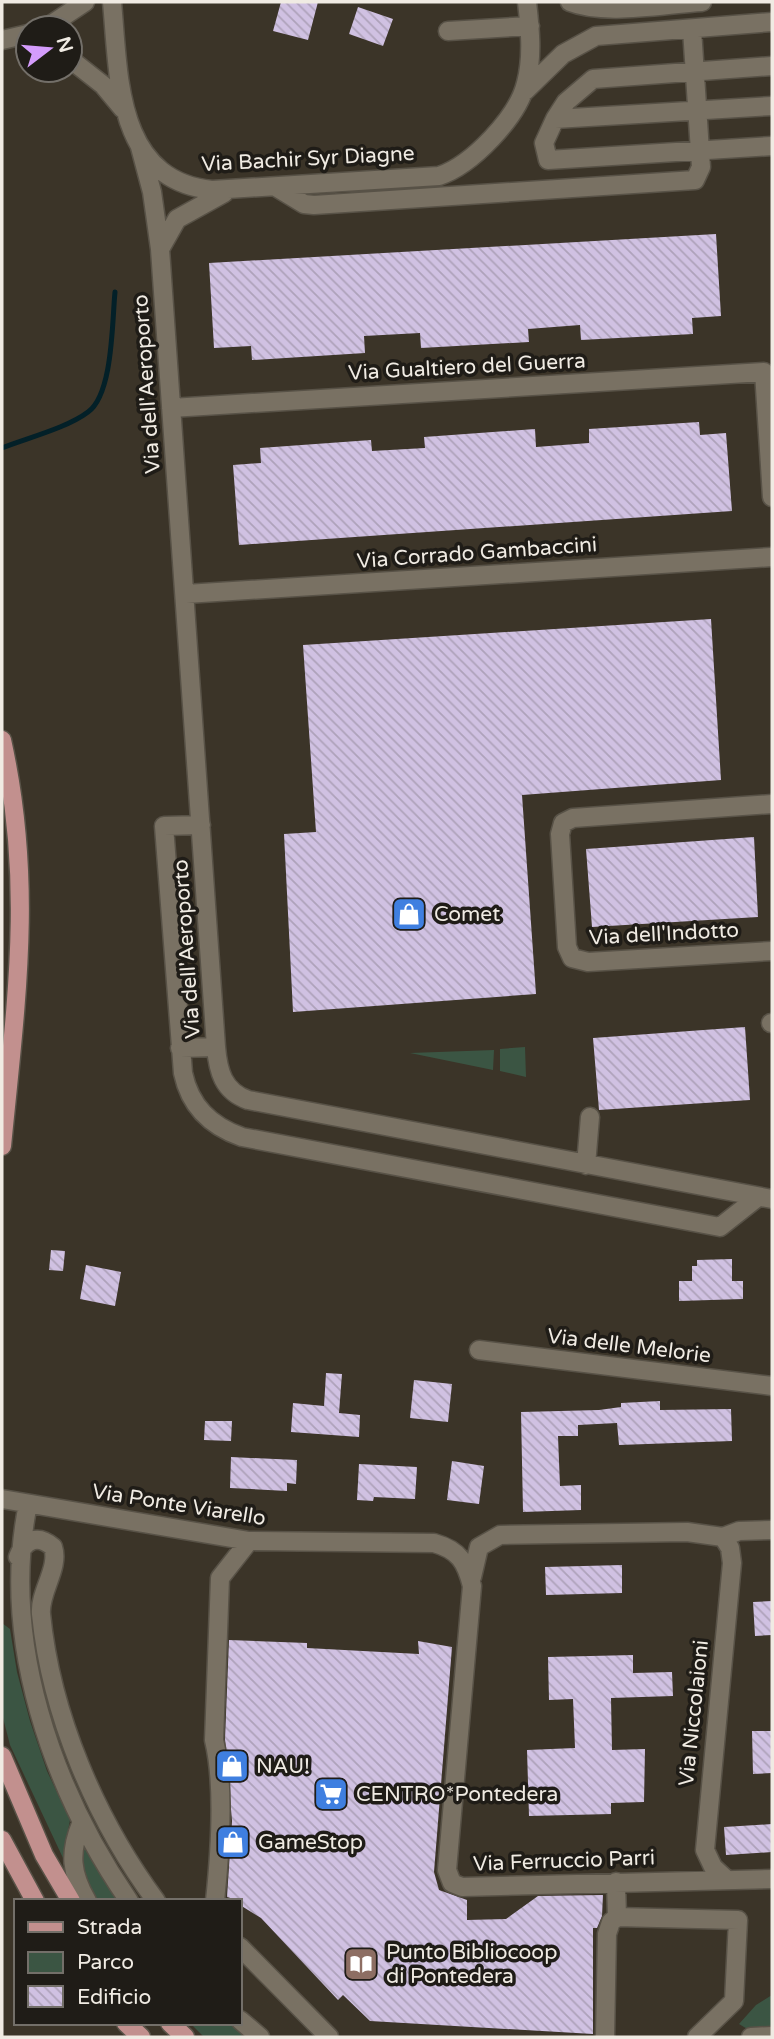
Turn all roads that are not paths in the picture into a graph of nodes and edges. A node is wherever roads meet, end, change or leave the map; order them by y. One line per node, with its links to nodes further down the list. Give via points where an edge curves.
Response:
1 (85, 2): 7 (street)
2 (112, 2): 19 (street, Via Bachir Syr Diagne)
3 (527, 2): 9 (street, Via Bachir Syr Diagne)
4 (570, 2): 5 (street, via 593,8)
5 (691, 2): 6 (street)
6 (702, 2)
7 (67, 14)
8 (772, 22): 10 (street, Via Bachir Syr Diagne)
9 (530, 26): 11 (street); 17 (street, Via Bachir Syr Diagne)
10 (692, 29): 16 (street); 17 (street, Via Bachir Syr Diagne, via 584,40)
11 (448, 31)
12 (14, 37): 13 (street, via 2,40)
13 (14, 43)
14 (772, 66): 16 (street)
15 (84, 70): 19 (street)
16 (695, 71): 20 (street); 21 (street, via 593,79 566,102)
17 (523, 94): 25 (street, Via Bachir Syr Diagne, via 477,153 448,173)
18 (772, 106): 20 (street)
19 (123, 109): 23 (street, Via Bachir Syr Diagne)
20 (698, 111): 21 (street); 24 (street)
21 (555, 119): 24 (street, via 544,143 548,160)
22 (772, 146): 24 (street)
23 (139, 147): 26 (street, Via Bachir Syr Diagne, via 179,182 200,189); 27 (street, Via dell'Aeroporto, via 155,207)
24 (700, 151): 25 (street, via 700,174 686,182 314,205)
25 (276, 187): 26 (street, Via Bachir Syr Diagne)
26 (234, 189): 27 (street, via 186,212)
27 (160, 249): 28 (street, Via dell'Aeroporto)
28 (172, 408): 29 (street, Via Gualtiero del Guerra, via 764,372); 32 (street, Via dell'Aeroporto)
29 (772, 473): 30 (street)
30 (772, 496)
31 (772, 558): 32 (street, Via Corrado Gambaccini)
32 (186, 593): 35 (street, Via dell'Aeroporto)
33 (2, 740): 40 (main road, via 17,821 22,921)
34 (772, 804): 36 (street, Via dell'Indotto, via 573,818 563,823 559,834 567,947 579,962)
35 (201, 825): 37 (street, Via dell'Aeroporto); 38 (street, via 164,826)
36 (772, 951)
37 (216, 1046): 38 (street); 41 (street, Via dell'Aeroporto, via 223,1081 234,1094 248,1100)
38 (180, 1048): 42 (street, via 186,1087 195,1106 215,1124 242,1137 720,1227)
39 (590, 1117): 41 (street)
40 (2, 1146)
41 (586, 1166): 42 (street, Via dell'Aeroporto)
42 (765, 1198)
43 (480, 1350): 44 (street, Via delle Melorie)
44 (772, 1386)
45 (2, 1499): 46 (street, Via Ponte Viarello)
46 (28, 1504): 49 (street, Via Ponte Viarello); 51 (street)
47 (772, 1530): 48 (street, via 739,1531)
48 (723, 1537): 52 (street, Via Ferruccio Parri, via 687,1532 500,1535 484,1542 476,1552); 58 (street, Via Niccolaioni, via 732,1563 705,1850)
49 (249, 1541): 50 (street, Via Ponte Viarello); 66 (street, via 220,1578 214,1740 219,1809)
50 (434, 1543): 52 (street, Via Ferruccio Parri, via 461,1556)
51 (18, 1557): 54 (street); 65 (street, via 31,1539 53,1547 55,1561 41,1611 61,1706 93,1794)
52 (472, 1586): 60 (street, Via Ferruccio Parri, via 449,1878 462,1887)
53 (2, 1612): 54 (street)
54 (18, 1625): 56 (street, via 36,1708)
55 (2, 1756): 62 (main road, via 44,1855)
56 (81, 1824): 63 (street, via 72,1859); 64 (street)
57 (2, 1840): 61 (main road)
58 (726, 1879): 59 (street); 60 (street, Via Ferruccio Parri)
59 (772, 1879)
60 (616, 1882): 67 (street)
61 (35, 1899)
62 (70, 1899)
63 (86, 1899)
64 (128, 1899)
65 (155, 1899)
66 (215, 1899)
67 (617, 1917): 75 (street, via 607,1934); 76 (street, via 744,1920 743,1979 729,2007)
68 (242, 1949): 74 (street)
69 (242, 2022): 73 (street)
70 (128, 2025): 72 (main road)
71 (772, 2036): 77 (street)
72 (141, 2037)
73 (260, 2037)
74 (329, 2037)
75 (605, 2037)
76 (697, 2037)
77 (751, 2037)

